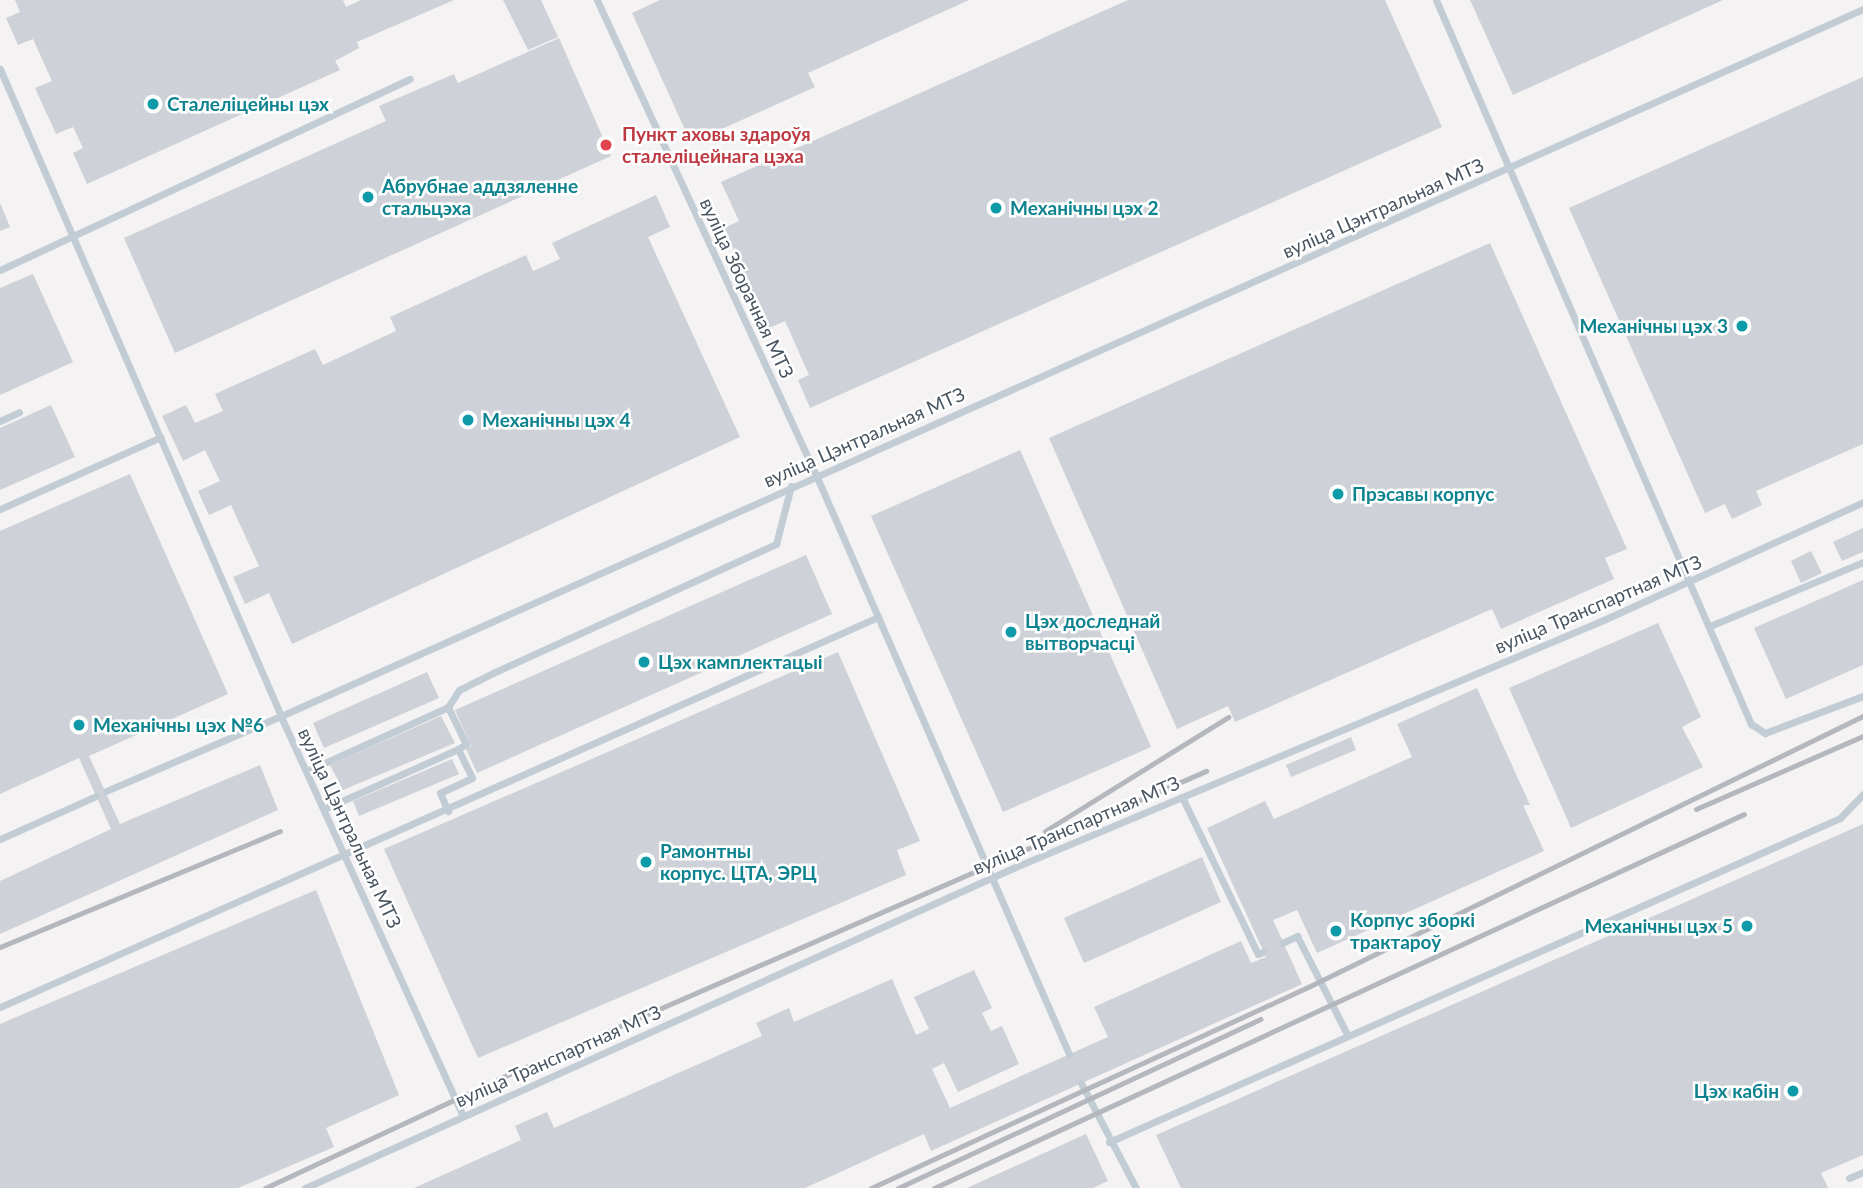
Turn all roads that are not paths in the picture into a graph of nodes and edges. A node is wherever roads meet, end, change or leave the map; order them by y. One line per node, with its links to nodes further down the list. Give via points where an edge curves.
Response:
1 (597, 0): 12 (lane, вуліца Зборачная МТЗ)
2 (1436, 0): 6 (lane)
3 (1863, 9): 6 (lane, вуліца Цэнтральная МТЗ)
4 (0, 69): 7 (lane)
5 (411, 79): 7 (lane)
6 (1512, 169): 12 (lane, вуліца Цэнтральная МТЗ); 17 (lane)
7 (73, 237): 8 (lane); 11 (lane)
8 (0, 270)
9 (19, 412): 10 (lane)
10 (0, 421)
11 (160, 437): 15 (lane); 22 (lane)
12 (817, 475): 13 (lane, вуліца Цэнтральная МТЗ); 18 (lane, вуліца Зборачная МТЗ)
13 (791, 486): 21 (lane, via 776,544 495,672 459,690); 22 (lane, вуліца Цэнтральная МТЗ)
14 (1863, 502): 17 (lane, вуліца Транспартная МТЗ)
15 (0, 509)
16 (1863, 562): 19 (lane)
17 (1692, 582): 19 (lane); 28 (lane, вуліца Транспартная МТЗ)
18 (878, 617): 30 (lane); 33 (lane, вуліца Зборачная МТЗ)
19 (1710, 626): 20 (lane, via 1751,724 1765,733)
20 (1863, 696)
21 (448, 707): 23 (lane, via 466,744); 24 (lane)
22 (281, 716): 24 (lane, вуліца Цэнтральная МТЗ); 25 (lane)
23 (458, 749): 29 (lane); 30 (lane, via 472,778 440,793)
24 (306, 771): 29 (lane, вуліца Цэнтральная МТЗ)
25 (106, 792)
26 (1863, 793): 37 (lane, via 1840,818)
27 (96, 796): 31 (lane)
28 (1182, 797): 33 (lane, вуліца Транспартная МТЗ); 35 (lane, via 1258,954)
29 (324, 809): 32 (lane, вуліца Цэнтральная МТЗ)
30 (448, 811): 32 (lane)
31 (0, 839)
32 (346, 857): 36 (lane); 40 (lane, вуліца Цэнтральная МТЗ)
33 (990, 878): 38 (lane, вуліца Зборачная МТЗ); 40 (lane, вуліца Транспартная МТЗ)
34 (1282, 943): 37 (lane, via 1297,936)
35 (1263, 952)
36 (0, 1007)
37 (1348, 1036): 41 (lane)
38 (1069, 1054)
39 (1081, 1083): 41 (lane)
40 (463, 1116): 44 (lane, вуліца Транспартная МТЗ)
41 (1109, 1142): 45 (lane)
42 (1863, 1172): 43 (lane)
43 (1849, 1178)
44 (305, 1188)
45 (1136, 1188)

